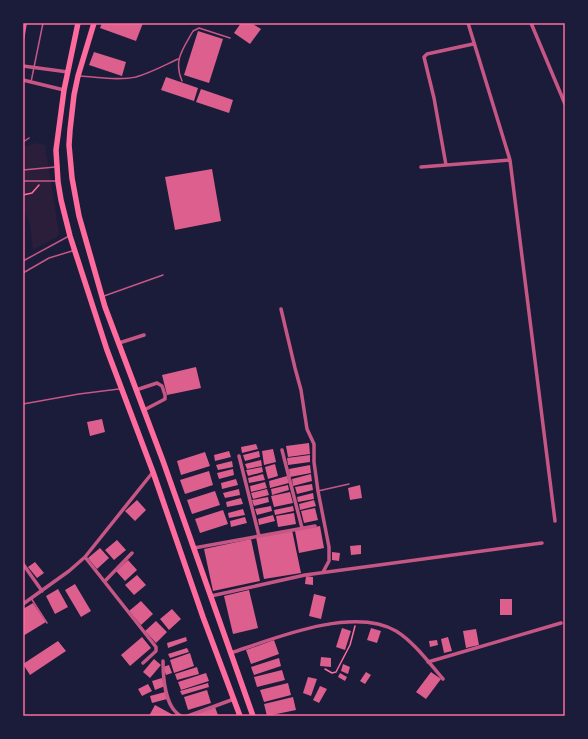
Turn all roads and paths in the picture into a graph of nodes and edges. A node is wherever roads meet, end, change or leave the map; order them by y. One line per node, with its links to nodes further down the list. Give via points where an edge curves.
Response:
1 (43, 23): 10 (lane)
2 (78, 23): 11 (highway)
3 (94, 23): 12 (highway)
4 (468, 23): 7 (street)
5 (531, 23): 17 (street)
6 (230, 38): 8 (lane, via 199,28 193,30)
7 (473, 44): 20 (street); 21 (street, via 426,54 424,57)
8 (178, 59): 12 (lane, via 132,77 112,79); 14 (lane)
9 (23, 66): 10 (street)
10 (34, 68): 11 (street); 15 (lane)
11 (68, 72): 16 (highway)
12 (78, 76): 34 (highway, via 70,130 71,173 79,216)
13 (23, 80): 15 (street)
14 (182, 81)
15 (31, 82): 16 (street)
16 (64, 90): 22 (highway, via 56,150)
17 (565, 104)
18 (29, 138): 19 (lane)
19 (23, 142)
20 (510, 160): 21 (street); 49 (street)
21 (446, 165): 23 (street)
22 (57, 167): 24 (lane); 27 (highway)
23 (420, 167)
24 (23, 170)
25 (41, 180): 26 (lane); 27 (lane); 28 (path, via 35,191)
26 (23, 181)
27 (58, 182): 29 (highway)
28 (23, 195)
29 (70, 236): 30 (highway); 31 (lane)
30 (74, 250): 32 (lane, via 49,258); 37 (highway)
31 (23, 261)
32 (23, 273)
33 (163, 274): 34 (lane)
34 (102, 296): 35 (highway)
35 (105, 307): 37 (highway); 39 (highway)
36 (281, 309): 48 (street, via 301,390 307,429 314,444)
37 (95, 311): 40 (highway)
38 (144, 335): 39 (street)
39 (118, 343): 41 (highway)
40 (123, 389): 42 (lane); 46 (highway)
41 (136, 390): 43 (highway); 43 (street, via 157,383 162,386 165,399)
42 (23, 404)
43 (144, 410): 54 (highway)
44 (282, 450): 51 (street)
45 (239, 456): 52 (street)
46 (153, 472): 56 (street); 73 (highway)
47 (349, 484): 48 (lane)
48 (318, 491): 58 (street, via 330,552 328,564)
49 (555, 521)
50 (315, 526): 51 (street)
51 (302, 528): 52 (street)
52 (258, 536): 54 (street)
53 (542, 543): 58 (street)
54 (194, 548): 61 (highway)
55 (132, 553): 59 (street)
56 (85, 557): 59 (street); 60 (street)
57 (23, 564): 60 (street)
58 (323, 572): 61 (street)
59 (105, 580): 70 (street, via 156,647 156,651)
60 (42, 591): 62 (street)
61 (211, 596): 67 (highway)
62 (31, 598): 63 (street); 64 (lane)
63 (23, 604)
64 (47, 623)
65 (356, 623): 67 (street, via 314,627); 69 (street, via 380,625 397,632); 71 (path, via 350,645 336,672 332,673)
66 (561, 623): 69 (street)
67 (231, 653): 77 (highway)
68 (163, 661): 74 (street, via 163,676 169,700 174,711)
69 (428, 662): 72 (street)
70 (142, 663)
71 (325, 669)
72 (443, 679)
73 (234, 699): 75 (street); 76 (highway)
74 (181, 716)
75 (188, 716)
76 (240, 716)
77 (254, 716)

